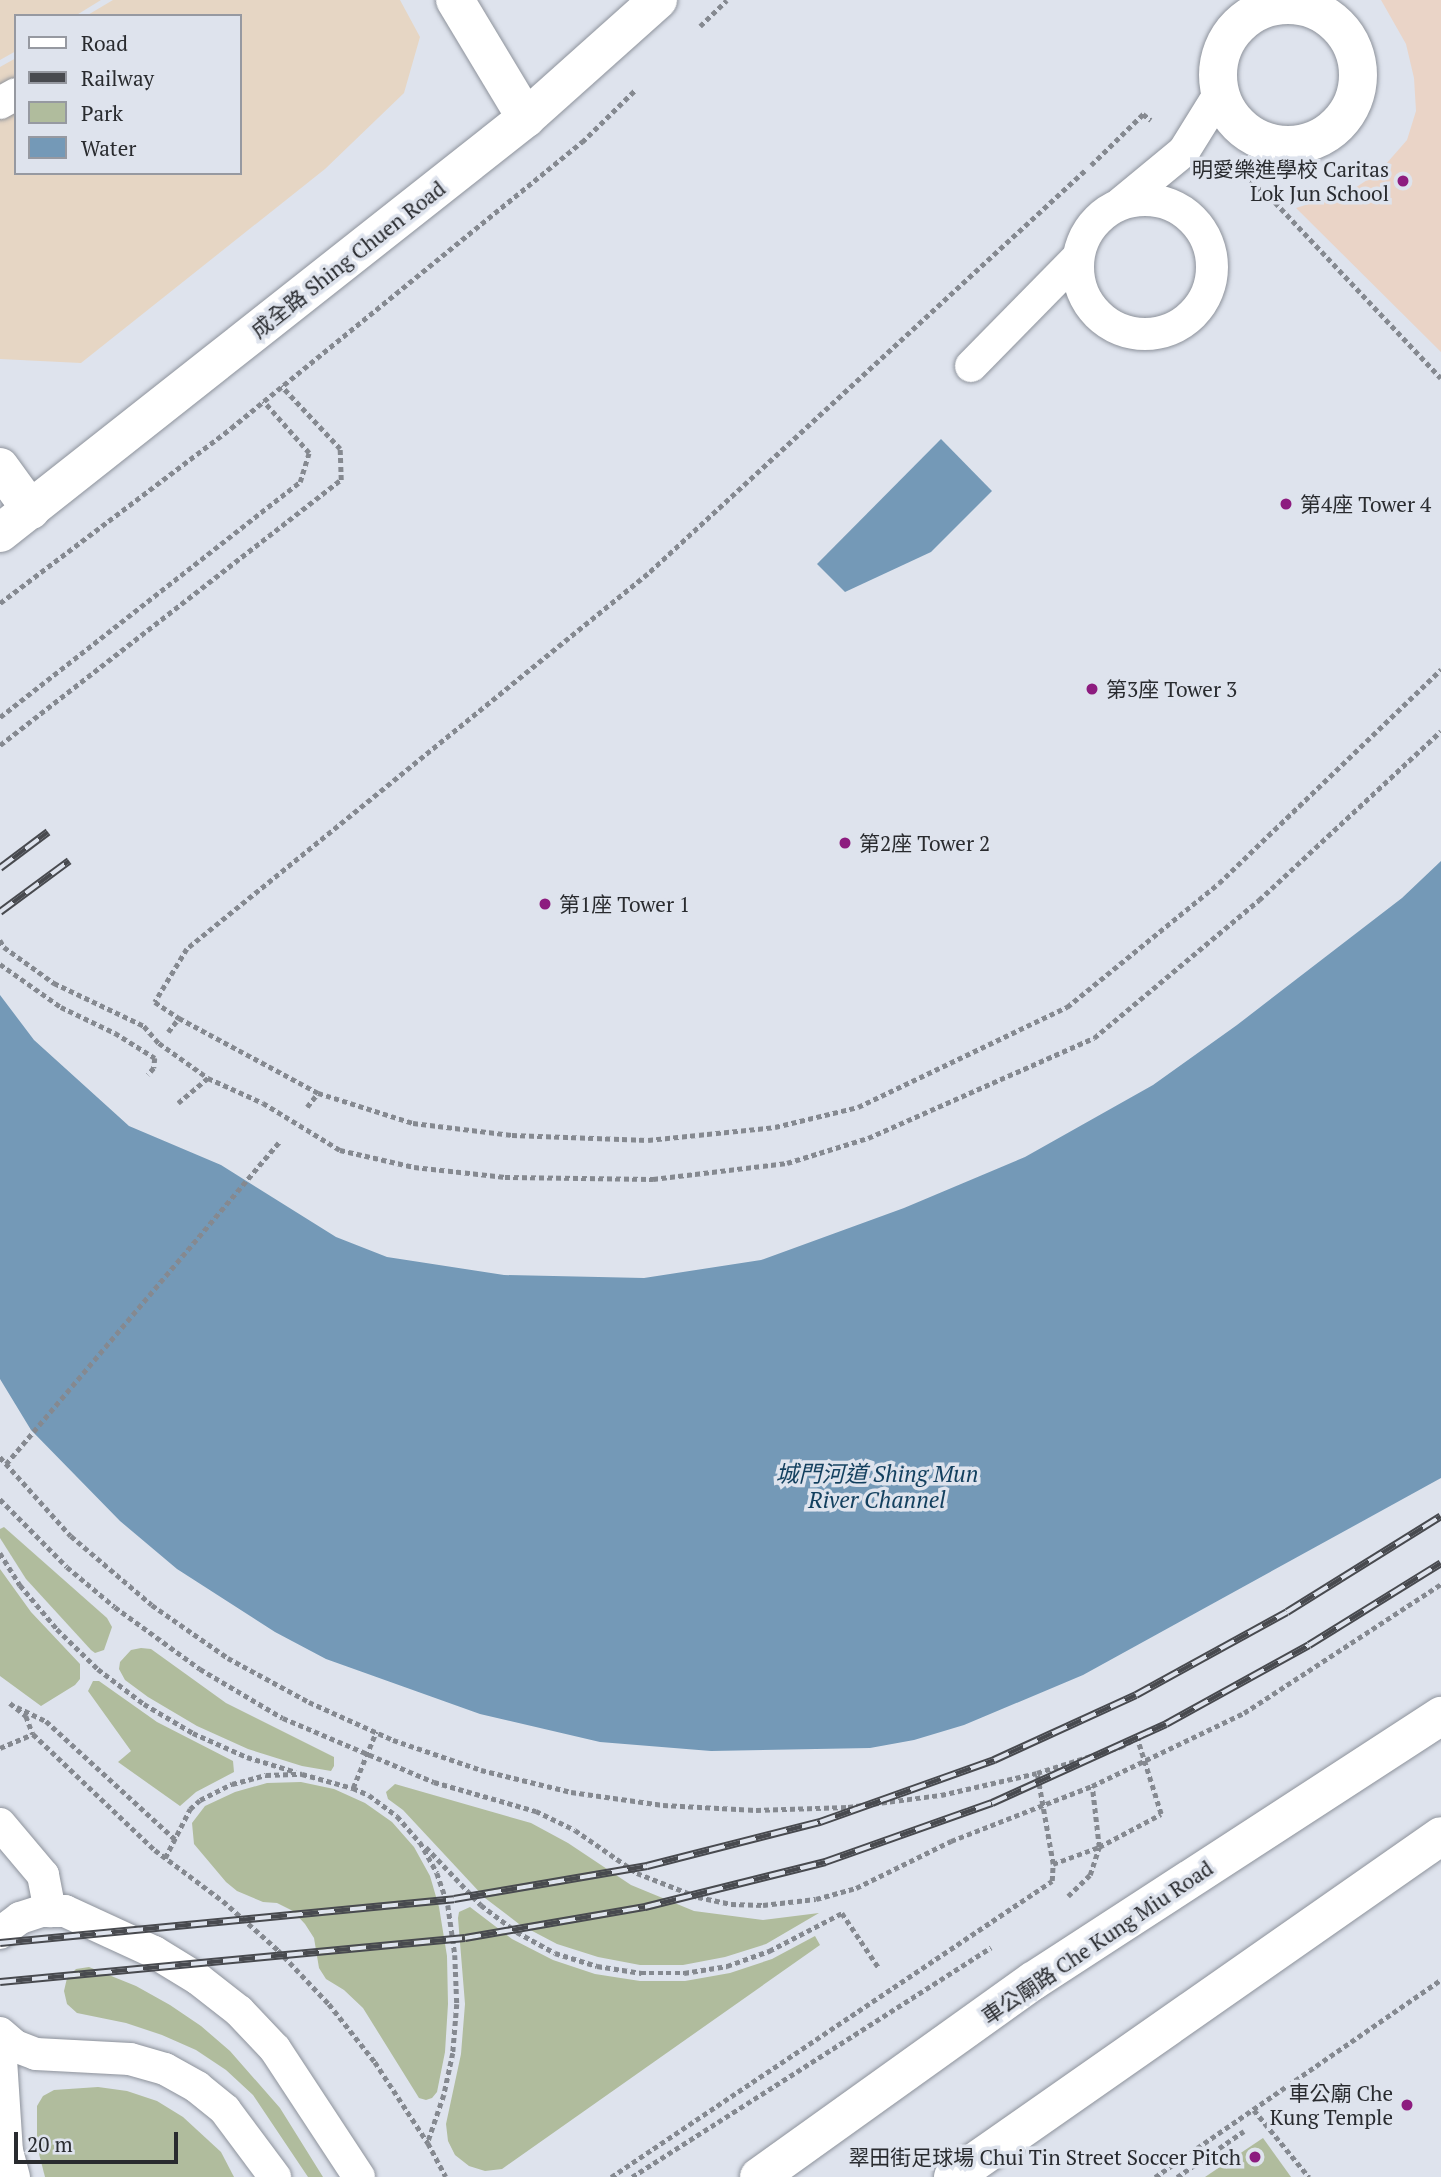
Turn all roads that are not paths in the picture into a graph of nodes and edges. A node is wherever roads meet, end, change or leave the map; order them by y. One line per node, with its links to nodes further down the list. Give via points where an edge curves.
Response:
1 (455, 0): 5 (street)
2 (658, 0): 5 (street, 成全路 Shing Chuen Road)
3 (1319, 5): 4 (street, via 1271,7 1242,23 1222,50 1217,71); 4 (street, via 1350,42 1358,64 1358,88 1349,111 1334,129 1314,141 1291,145 1267,142 1230,115)
4 (1220, 93): 6 (lane, via 1184,151)
5 (526, 118): 10 (street, 成全路 Shing Chuen Road)
6 (1121, 204): 7 (lane, via 1100,215 1085,234); 7 (lane, via 1146,199 1170,204 1191,217 1206,236 1213,260 1210,285 1200,307 1181,324 1162,332 1140,335 1119,329 1086,302 1078,282)
7 (1077, 258): 8 (lane)
8 (971, 366)
9 (0, 467): 10 (street)
10 (31, 510): 11 (street, 成全路 Shing Chuen Road)
11 (0, 533)
12 (1441, 1716): 22 (street, 車公廟路 Che Kung Miu Road, via 1033,1981)
13 (0, 1824): 15 (lane, via 43,1875)
14 (1441, 1836): 23 (street)
15 (50, 1911): 16 (lane, via 20,1918); 21 (lane, via 86,1918 153,1952 239,2011 275,2049)
16 (1, 1932)
17 (0, 2033): 20 (lane, via 15,2046 36,2054 130,2059 175,2075 225,2110)
18 (0, 2044): 19 (lane)
19 (13, 2177)
20 (275, 2177)
21 (359, 2177)
22 (759, 2177)
23 (953, 2177)

